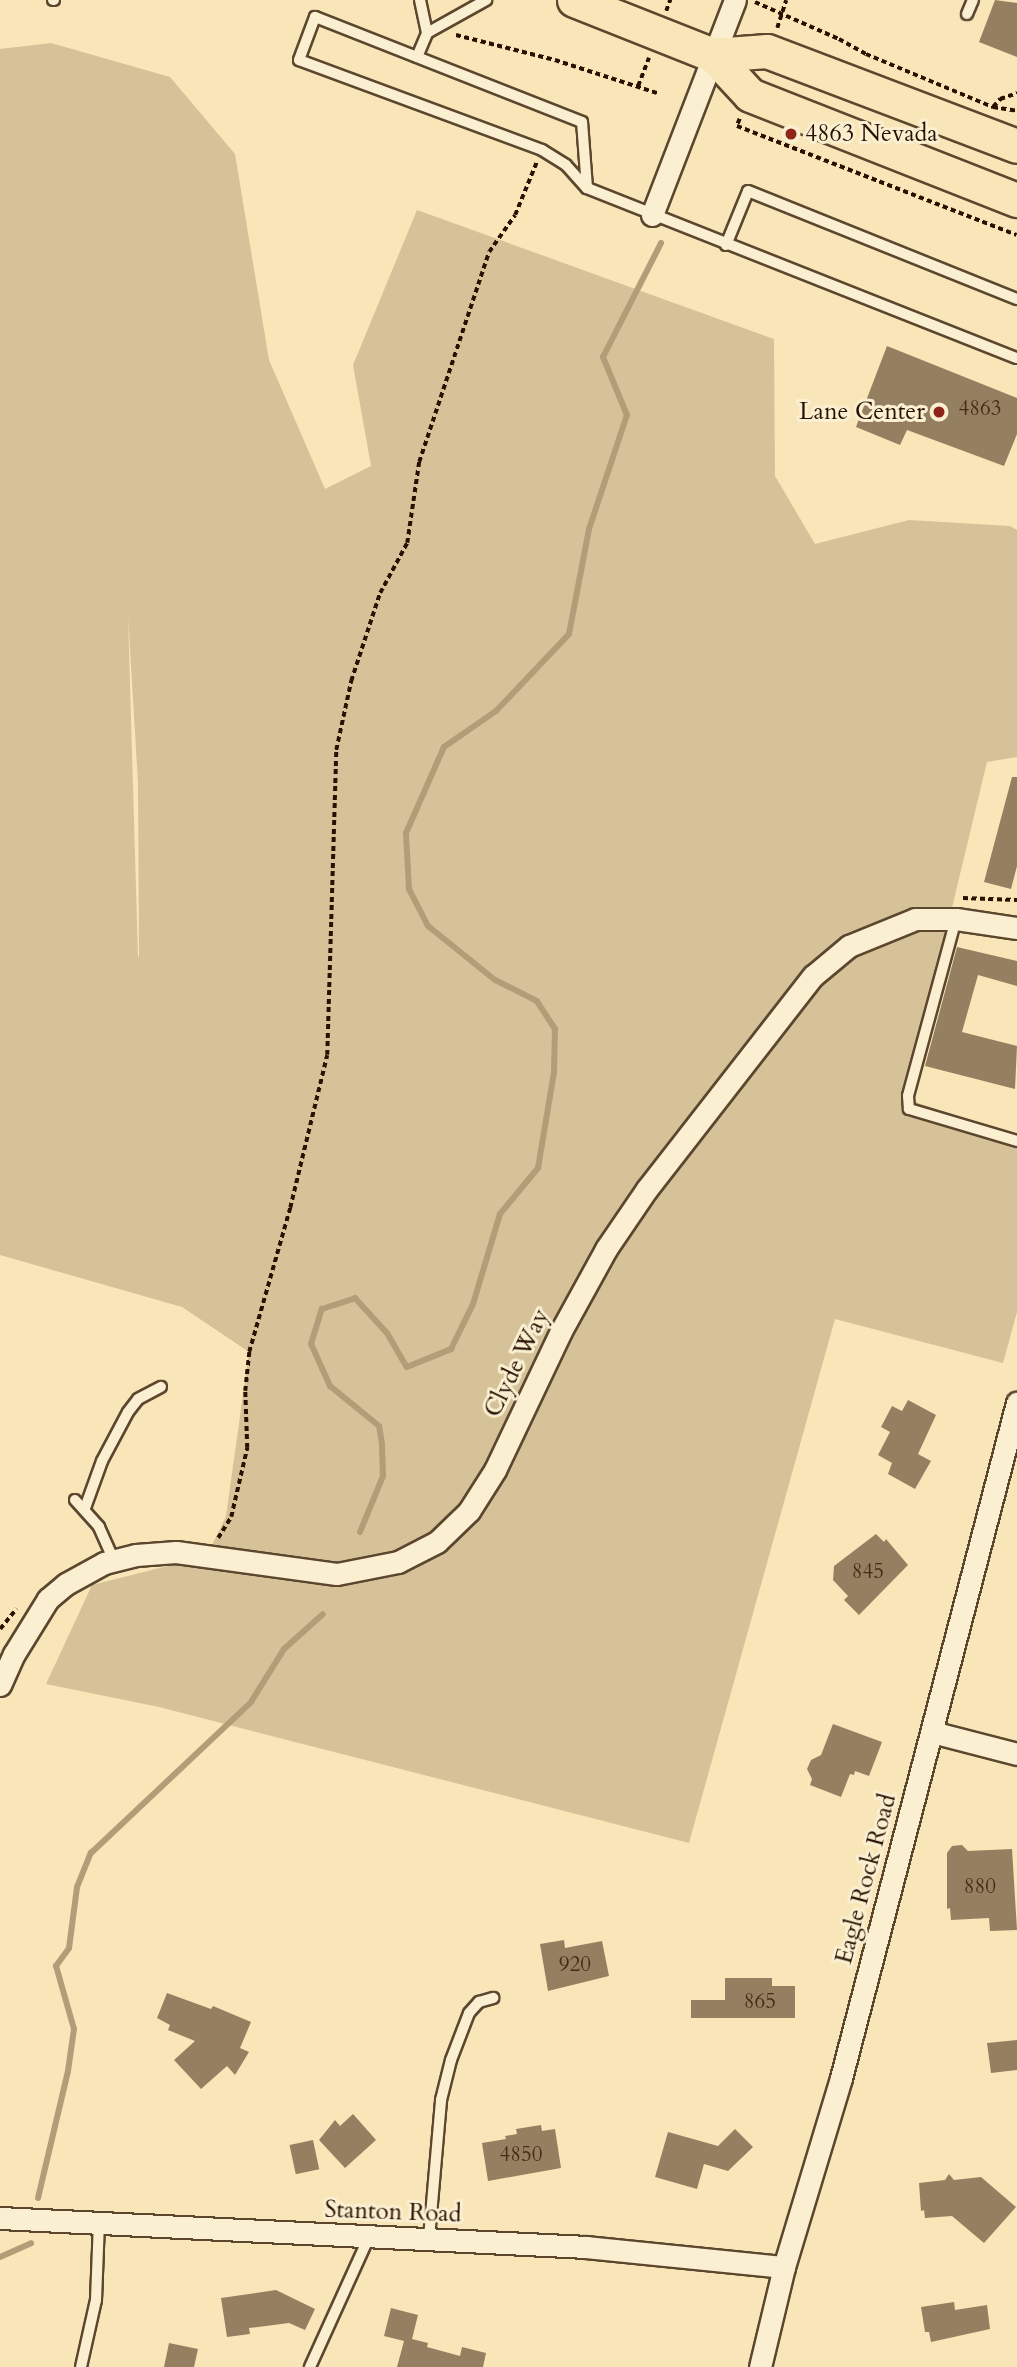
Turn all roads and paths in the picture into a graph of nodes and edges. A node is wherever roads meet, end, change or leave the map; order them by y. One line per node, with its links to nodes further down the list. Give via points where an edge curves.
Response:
1 (420, 0): 10 (lane)
2 (486, 0): 10 (lane)
3 (574, 0): 12 (main road)
4 (735, 0): 12 (street)
5 (749, 0): 9 (path)
6 (786, 0): 9 (path)
7 (973, 0): 8 (lane)
8 (967, 14)
9 (783, 15): 16 (path)
10 (427, 33): 13 (lane)
11 (456, 35): 15 (path)
12 (713, 55): 19 (main road, via 768,51); 22 (main road, via 750,95); 23 (street)
13 (417, 57): 20 (lane, via 315,17 299,60); 21 (lane, via 582,122)
14 (1017, 93): 16 (path)
15 (660, 94)
16 (993, 107): 17 (path)
17 (1017, 111)
18 (737, 126): 24 (path)
19 (1017, 146)
20 (542, 150): 21 (lane, via 566,165); 35 (path, via 515,215 489,252 419,462 407,543 380,593 351,681 336,750 327,1055 249,1352 247,1448 234,1505)
21 (587, 188): 23 (lane)
22 (1017, 200)
23 (652, 215): 25 (lane)
24 (1017, 236)
25 (726, 245): 26 (lane, via 748,191); 27 (lane)
26 (1017, 299)
27 (1017, 358)
28 (956, 919): 29 (street, Clyde Way); 30 (lane, via 908,1096 909,1109); 35 (street, Clyde Way, via 915,919 864,938 833,958 796,995 606,1249 495,1470 455,1527 418,1554 355,1572 315,1573)
29 (1017, 928)
30 (1017, 1141)
31 (161, 1387): 34 (lane, via 138,1399 128,1412 102,1461)
32 (1017, 1403): 38 (street, Eagle Rock Road)
33 (75, 1500): 34 (lane)
34 (85, 1508): 36 (lane, via 107,1540)
35 (207, 1556): 36 (street, Clyde Way, via 156,1552)
36 (114, 1560): 37 (street, Clyde Way, via 84,1573 48,1598)
37 (0, 1685)
38 (932, 1732): 39 (street); 45 (street, Eagle Rock Road, via 841,2078)
39 (1017, 1754)
40 (493, 1998): 44 (lane, via 479,2002 469,2012 451,2060 442,2100)
41 (0, 2218): 42 (street, Stanton Road)
42 (99, 2223): 43 (street, Stanton Road); 46 (lane, via 95,2307)
43 (369, 2237): 44 (street, Stanton Road); 47 (lane)
44 (429, 2238): 45 (street, Stanton Road, via 586,2247)
45 (784, 2267): 48 (street, Eagle Rock Road)
46 (81, 2367)
47 (310, 2367)
48 (760, 2367)

